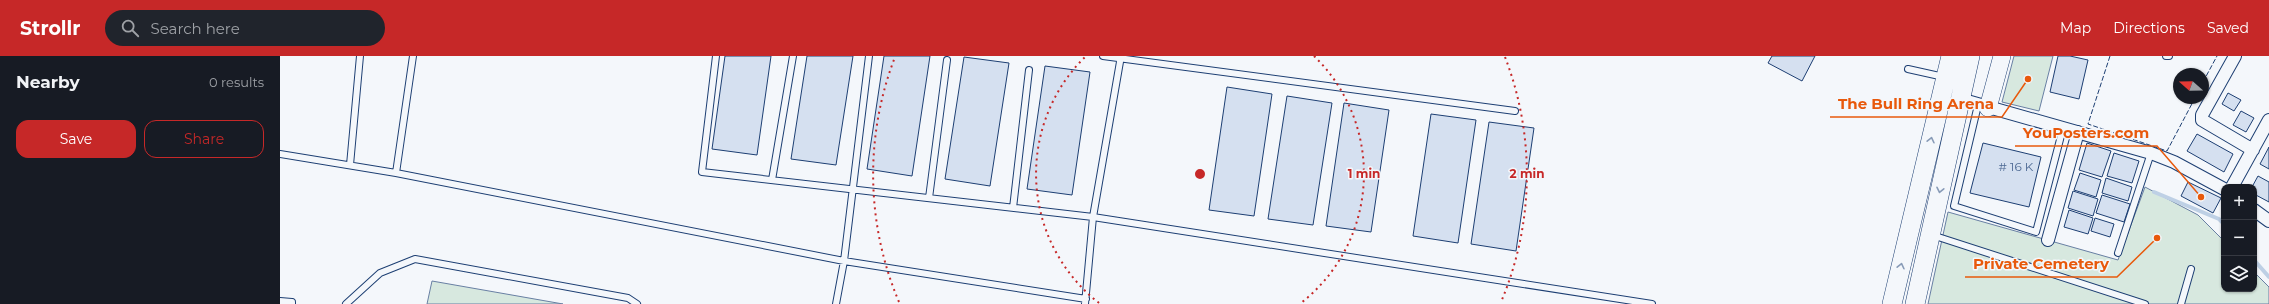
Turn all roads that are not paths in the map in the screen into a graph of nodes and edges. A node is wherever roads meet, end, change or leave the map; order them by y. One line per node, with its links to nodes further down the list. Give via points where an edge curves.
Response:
1 (360, 56): 26 (lane)
2 (413, 56): 27 (lane)
3 (716, 56): 28 (lane, via 702,172)
4 (793, 56): 28 (lane)
5 (869, 56): 31 (lane)
6 (1103, 56): 13 (lane)
7 (1951, 56): 17 (main road)
8 (1970, 56): 18 (main road)
9 (2002, 56): 18 (street)
10 (2166, 56): 11 (lane)
11 (2169, 56)
12 (2235, 56): 23 (street, via 2202,115 2202,120)
13 (1121, 57): 19 (lane); 35 (lane)
14 (947, 60): 32 (lane)
15 (1908, 69): 17 (lane)
16 (1029, 70): 33 (lane)
17 (1946, 78): 49 (main road, one-way to 17)
18 (1975, 104): 21 (street); 21 (lane, via 1954,206 2036,232); 37 (main road, one-way to 37)
19 (1515, 111)
20 (2269, 120): 23 (street)
21 (2063, 128): 22 (street)
22 (2078, 132): 24 (street); 38 (street)
23 (2253, 150): 29 (street)
24 (2151, 153): 30 (street, via 2174,162); 39 (lane)
25 (280, 154): 26 (lane)
26 (350, 165): 27 (lane)
27 (396, 173): 40 (lane)
28 (772, 180): 31 (lane)
29 (2234, 184)
30 (2221, 187)
31 (853, 189): 32 (lane); 40 (lane)
32 (929, 198): 33 (lane)
33 (1013, 208): 35 (lane)
34 (2257, 212): 36 (street)
35 (1093, 217): 43 (lane); 48 (lane)
36 (2269, 221)
37 (1930, 234): 50 (main road); 51 (lane)
38 (2048, 240)
39 (2118, 253)
40 (844, 261): 43 (lane); 47 (lane)
41 (2192, 269): 52 (lane)
42 (280, 301): 44 (lane)
43 (1086, 302)
44 (292, 304)
45 (346, 304): 46 (lane, via 380,272 415,259 628,298)
46 (637, 304)
47 (836, 304)
48 (1652, 304)
49 (1892, 304)
50 (1915, 304)
51 (2145, 304)
52 (2181, 304)

